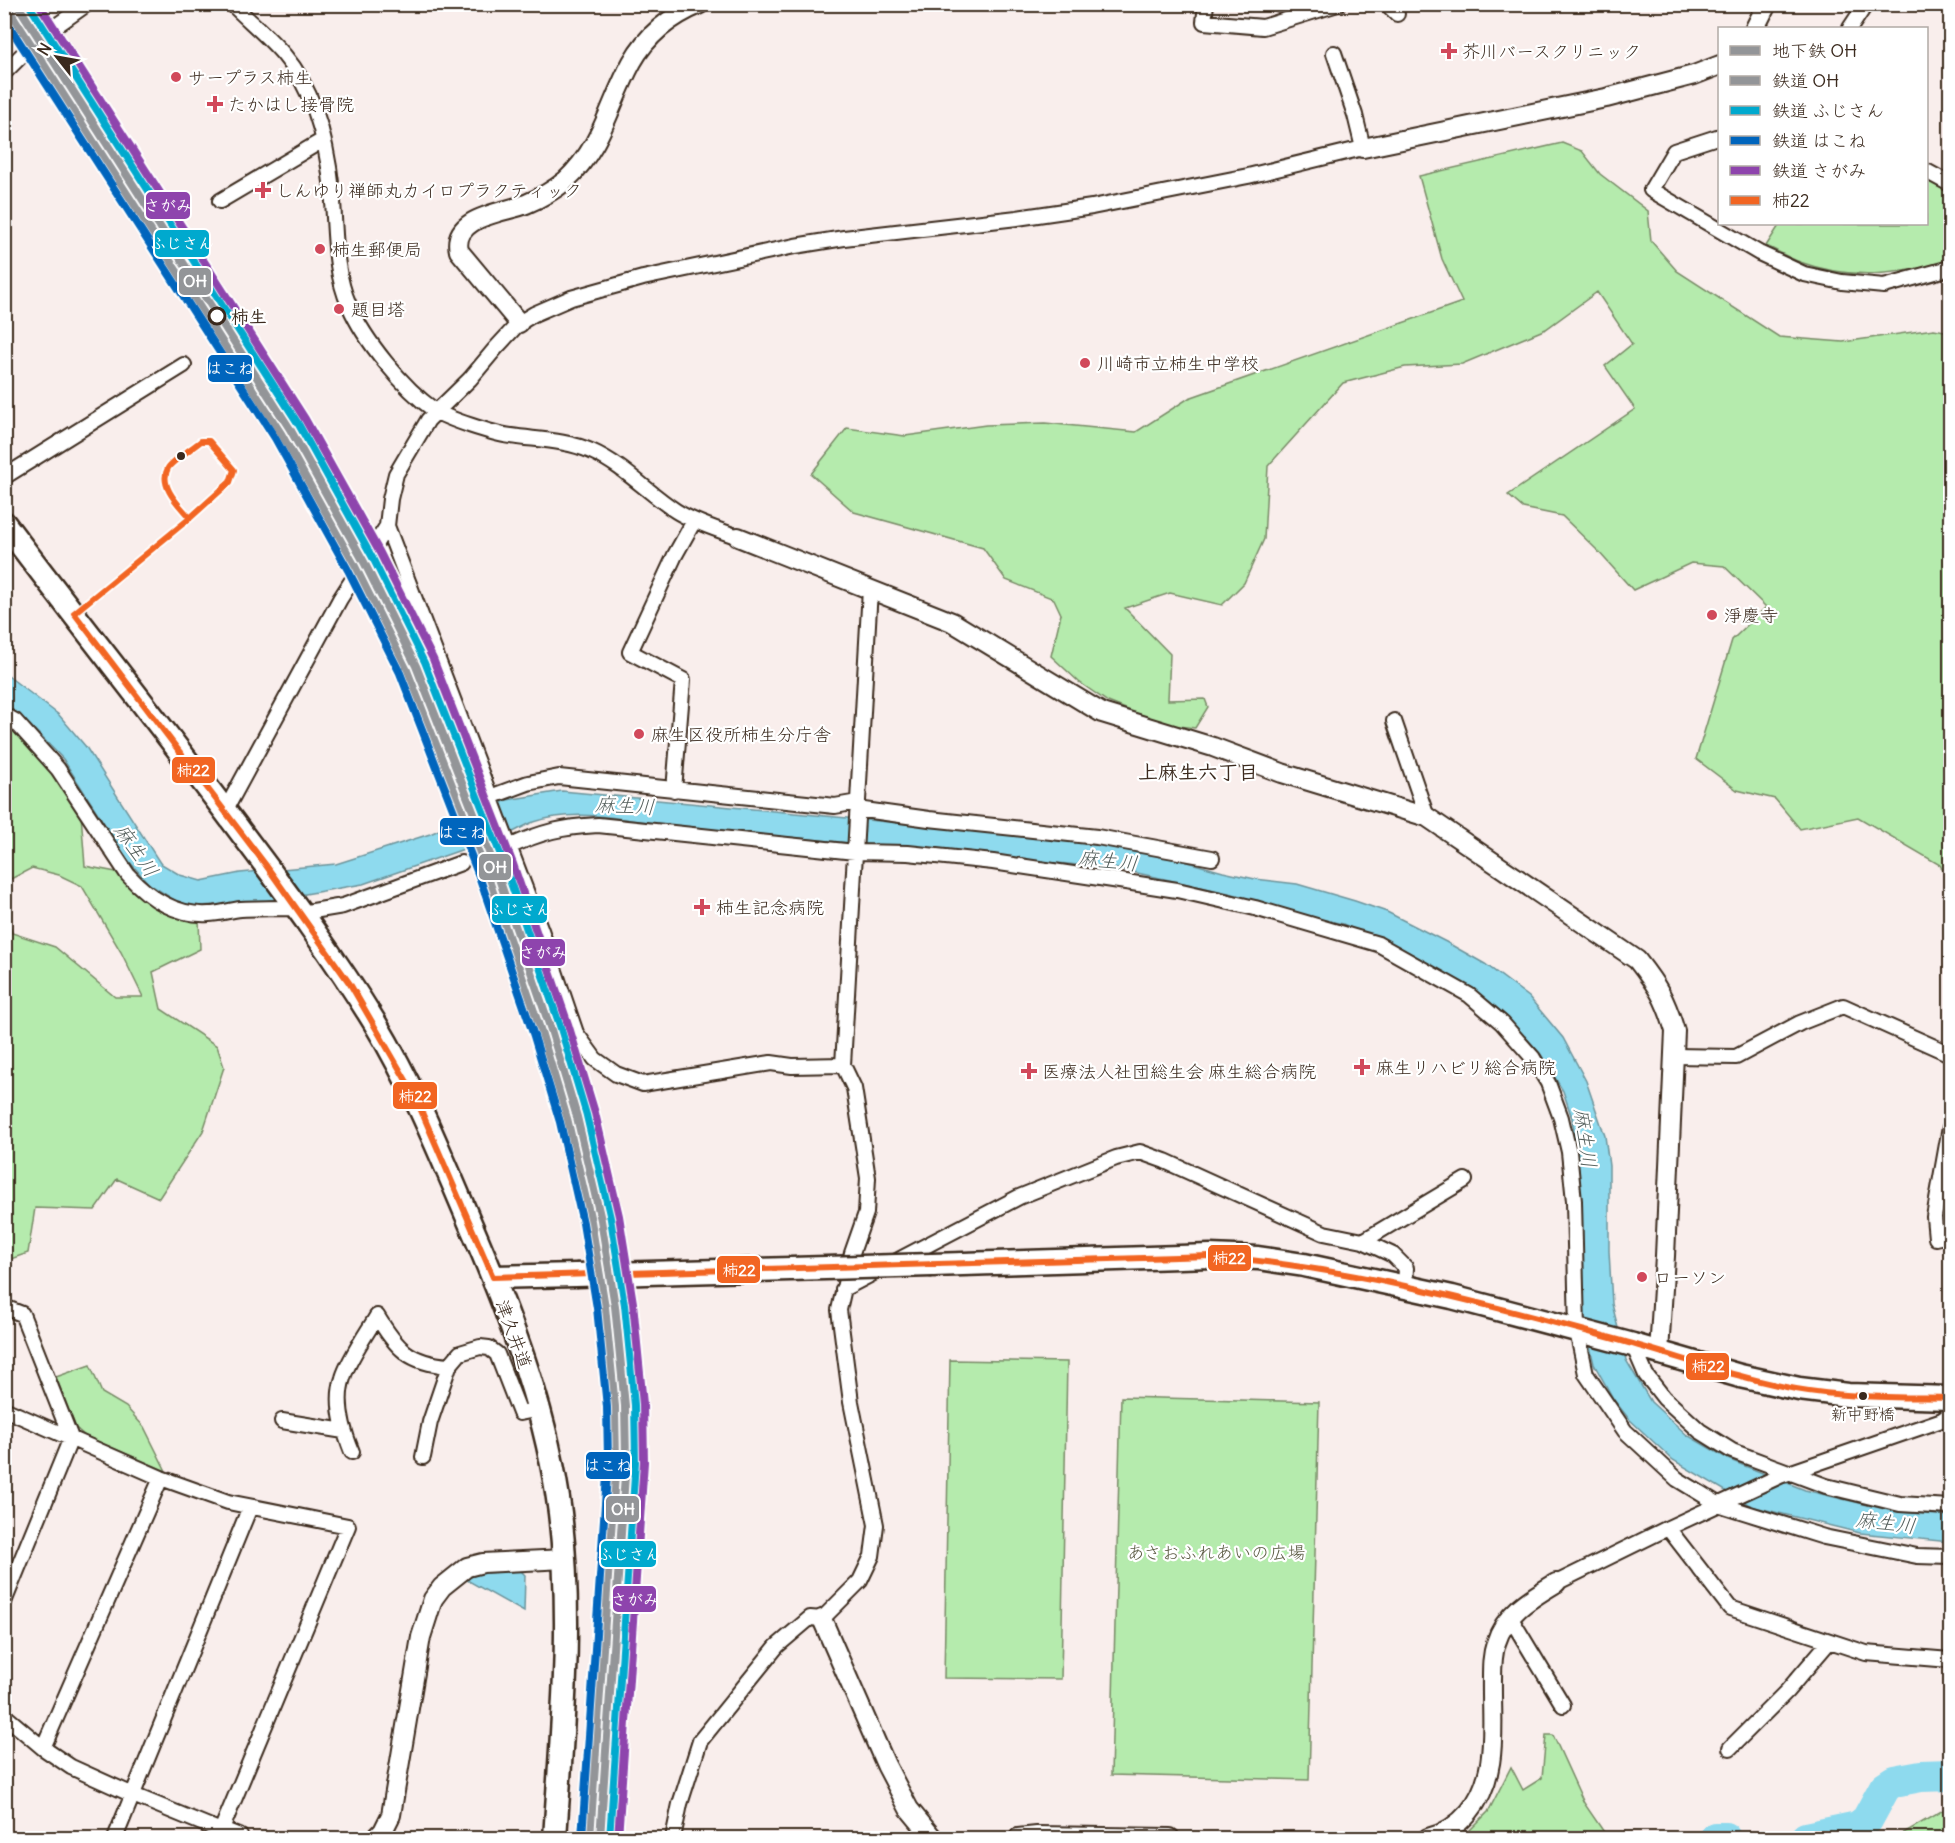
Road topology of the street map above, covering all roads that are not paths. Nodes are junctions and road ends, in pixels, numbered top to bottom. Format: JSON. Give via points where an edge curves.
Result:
{"nodes":[{"id":1,"x":87,"y":4,"type":"edge"},
{"id":2,"x":232,"y":4,"type":"edge"},
{"id":3,"x":700,"y":4,"type":"edge"},
{"id":4,"x":1206,"y":4,"type":"edge"},
{"id":5,"x":1338,"y":4,"type":"edge"},
{"id":6,"x":1767,"y":4,"type":"edge"},
{"id":7,"x":1866,"y":4,"type":"edge"},
{"id":8,"x":679,"y":8,"type":"edge"},
{"id":9,"x":1756,"y":27,"type":"edge"},
{"id":10,"x":1851,"y":27,"type":"edge"},
{"id":11,"x":1334,"y":53,"type":"dead end"},
{"id":12,"x":1718,"y":65,"type":"edge"},
{"id":13,"x":4,"y":73,"type":"edge"},
{"id":14,"x":1718,"y":136,"type":"edge"},
{"id":15,"x":323,"y":140,"type":"junction"},
{"id":16,"x":1363,"y":148,"type":"junction"},
{"id":17,"x":1928,"y":172,"type":"edge"},
{"id":18,"x":1950,"y":184,"type":"edge"},
{"id":19,"x":220,"y":201,"type":"dead end"},
{"id":20,"x":1950,"y":268,"type":"edge"},
{"id":21,"x":519,"y":323,"type":"junction"},
{"id":22,"x":184,"y":365,"type":"dead end"},
{"id":23,"x":436,"y":411,"type":"junction"},
{"id":24,"x":4,"y":477,"type":"edge"},
{"id":25,"x":694,"y":521,"type":"junction"},
{"id":26,"x":387,"y":526,"type":"junction"},
{"id":27,"x":8,"y":527,"type":"edge"},
{"id":28,"x":738,"y":537,"type":"joint"},
{"id":29,"x":870,"y":589,"type":"junction"},
{"id":30,"x":4,"y":715,"type":"edge"},
{"id":31,"x":1394,"y":721,"type":"dead end"},
{"id":32,"x":674,"y":790,"type":"junction"},
{"id":33,"x":491,"y":801,"type":"junction"},
{"id":34,"x":857,"y":809,"type":"junction"},
{"id":35,"x":225,"y":811,"type":"junction"},
{"id":36,"x":1427,"y":817,"type":"junction"},
{"id":37,"x":508,"y":845,"type":"junction"},
{"id":38,"x":855,"y":847,"type":"junction"},
{"id":39,"x":1212,"y":858,"type":"dead end"},
{"id":40,"x":461,"y":863,"type":"dead end"},
{"id":41,"x":297,"y":907,"type":"junction"},
{"id":42,"x":1950,"y":1054,"type":"edge"},
{"id":43,"x":1674,"y":1056,"type":"junction"},
{"id":44,"x":843,"y":1065,"type":"junction"},
{"id":45,"x":1950,"y":1127,"type":"edge"},
{"id":46,"x":1465,"y":1180,"type":"dead end"},
{"id":47,"x":1950,"y":1234,"type":"edge"},
{"id":48,"x":1363,"y":1241,"type":"junction"},
{"id":49,"x":493,"y":1277,"type":"junction"},
{"id":50,"x":1405,"y":1287,"type":"junction"},
{"id":51,"x":843,"y":1288,"type":"junction"},
{"id":52,"x":4,"y":1306,"type":"edge"},
{"id":53,"x":1577,"y":1331,"type":"junction"},
{"id":54,"x":1633,"y":1345,"type":"junction"},
{"id":55,"x":1659,"y":1353,"type":"junction"},
{"id":56,"x":449,"y":1366,"type":"junction"},
{"id":57,"x":1950,"y":1398,"type":"edge"},
{"id":58,"x":4,"y":1409,"type":"edge"},
{"id":59,"x":540,"y":1409,"type":"junction"},
{"id":60,"x":1950,"y":1414,"type":"edge"},
{"id":61,"x":282,"y":1421,"type":"dead end"},
{"id":62,"x":344,"y":1431,"type":"junction"},
{"id":63,"x":71,"y":1438,"type":"junction"},
{"id":64,"x":352,"y":1452,"type":"dead end"},
{"id":65,"x":423,"y":1457,"type":"dead end"},
{"id":66,"x":1784,"y":1474,"type":"junction"},
{"id":67,"x":161,"y":1478,"type":"junction"},
{"id":68,"x":1718,"y":1504,"type":"junction"},
{"id":69,"x":1950,"y":1507,"type":"edge"},
{"id":70,"x":250,"y":1508,"type":"junction"},
{"id":71,"x":1668,"y":1527,"type":"junction"},
{"id":72,"x":1950,"y":1557,"type":"edge"},
{"id":73,"x":565,"y":1559,"type":"junction"},
{"id":74,"x":1556,"y":1583,"type":"joint"},
{"id":75,"x":4,"y":1602,"type":"edge"},
{"id":76,"x":1510,"y":1617,"type":"junction"},
{"id":77,"x":822,"y":1619,"type":"junction"},
{"id":78,"x":1828,"y":1642,"type":"junction"},
{"id":79,"x":1950,"y":1660,"type":"edge"},
{"id":80,"x":1563,"y":1705,"type":"dead end"},
{"id":81,"x":4,"y":1715,"type":"edge"},
{"id":82,"x":43,"y":1748,"type":"junction"},
{"id":83,"x":1730,"y":1748,"type":"dead end"},
{"id":84,"x":133,"y":1795,"type":"junction"},
{"id":85,"x":221,"y":1831,"type":"junction"},
{"id":86,"x":115,"y":1839,"type":"edge"},
{"id":87,"x":239,"y":1839,"type":"edge"},
{"id":88,"x":376,"y":1839,"type":"edge"},
{"id":89,"x":555,"y":1839,"type":"edge"},
{"id":90,"x":673,"y":1839,"type":"edge"},
{"id":91,"x":933,"y":1839,"type":"edge"},
{"id":92,"x":1018,"y":1839,"type":"edge"},
{"id":93,"x":1170,"y":1839,"type":"edge"},
{"id":94,"x":1428,"y":1839,"type":"edge"}],
"edges":[{"from":1,"to":13,"type":"street","via":[[39,38]]},
{"from":2,"to":15,"type":"street","via":[[295,70],[319,121]]},
{"from":3,"to":8,"type":"street"},
{"from":4,"to":5,"type":"street","via":[[1204,22],[1263,27]]},
{"from":6,"to":9,"type":"street"},
{"from":7,"to":10,"type":"street"},
{"from":8,"to":21,"type":"street","via":[[638,52],[603,130],[565,180],[547,194],[476,219],[463,230],[459,251]]},
{"from":11,"to":16,"type":"street"},
{"from":12,"to":16,"type":"street","via":[[1606,98]]},
{"from":14,"to":20,"type":"street","via":[[1674,152],[1651,190],[1759,253],[1804,274],[1884,286]]},
{"from":15,"to":19,"type":"street"},
{"from":15,"to":23,"type":"street","via":[[332,188],[340,279],[348,305],[378,353]]},
{"from":16,"to":21,"type":"street","via":[[1092,207],[795,246],[643,278],[571,298]]},
{"from":17,"to":18,"type":"street"},
{"from":21,"to":23,"type":"street","via":[[452,399]]},
{"from":22,"to":24,"type":"street"},
{"from":23,"to":25,"type":"street","via":[[509,436],[589,450]]},
{"from":23,"to":26,"type":"street","via":[[396,474]]},
{"from":25,"to":28,"type":"street"},
{"from":25,"to":32,"type":"street","via":[[630,652],[683,680]]},
{"from":26,"to":33,"type":"street"},
{"from":26,"to":35,"type":"street","via":[[340,599]]},
{"from":27,"to":35,"type":"main road","name":"津久井道"},
{"from":28,"to":29,"type":"street"},
{"from":29,"to":34,"type":"street"},
{"from":29,"to":36,"type":"street","via":[[952,622],[1102,713]]},
{"from":30,"to":41,"type":"street","via":[[15,721],[58,769],[128,875],[162,903],[191,913],[210,914]]},
{"from":31,"to":36,"type":"street"},
{"from":32,"to":33,"type":"street","via":[[559,777],[528,783]]},
{"from":32,"to":34,"type":"street"},
{"from":33,"to":37,"type":"street"},
{"from":34,"to":38,"type":"street"},
{"from":34,"to":39,"type":"street","via":[[1097,837]]},
{"from":35,"to":41,"type":"main road","name":"津久井道"},
{"from":36,"to":43,"type":"street","via":[[1637,960],[1668,1007],[1675,1031]]},
{"from":37,"to":38,"type":"street","via":[[565,827],[598,825]]},
{"from":37,"to":44,"type":"street","via":[[576,1033],[595,1059],[616,1074],[643,1084],[771,1063]]},
{"from":38,"to":44,"type":"street"},
{"from":38,"to":53,"type":"street","via":[[993,862],[1221,900],[1378,944],[1469,995],[1502,1023],[1533,1058],[1548,1083],[1561,1118],[1574,1201]]},
{"from":40,"to":41,"type":"street","via":[[343,906]]},
{"from":41,"to":49,"type":"main road","name":"津久井道","via":[[376,1026],[414,1094]]},
{"from":42,"to":43,"type":"street","via":[[1843,1006],[1736,1057]]},
{"from":43,"to":55,"type":"street"},
{"from":44,"to":51,"type":"street","via":[[854,1088],[868,1178],[866,1213]]},
{"from":45,"to":47,"type":"street","via":[[1934,1217],[1936,1238]]},
{"from":46,"to":48,"type":"street"},
{"from":48,"to":50,"type":"street","via":[[1393,1255],[1406,1268]]},
{"from":48,"to":51,"type":"street","via":[[1324,1233],[1140,1152],[1019,1197]]},
{"from":49,"to":50,"type":"main road","bridge":true,"via":[[1209,1256],[1304,1265]]},
{"from":49,"to":59,"type":"main road","name":"津久井道"},
{"from":50,"to":53,"type":"main road"},
{"from":51,"to":77,"type":"street","via":[[839,1311],[850,1390],[876,1525],[872,1556],[861,1581]]},
{"from":52,"to":63,"type":"street","via":[[22,1314]]},
{"from":53,"to":54,"type":"main road"},
{"from":53,"to":68,"type":"street","via":[[1586,1374],[1625,1431],[1677,1479]]},
{"from":54,"to":55,"type":"main road"},
{"from":54,"to":66,"type":"street","via":[[1646,1375],[1680,1415],[1718,1443]]},
{"from":55,"to":57,"type":"main road","via":[[1799,1389],[1848,1395]]},
{"from":56,"to":59,"type":"street","via":[[460,1353],[489,1348],[497,1354],[520,1413]]},
{"from":56,"to":62,"type":"street","via":[[410,1357],[399,1349],[377,1316],[343,1378],[340,1394]]},
{"from":56,"to":65,"type":"street"},
{"from":58,"to":63,"type":"street"},
{"from":59,"to":73,"type":"main road","name":"津久井道","via":[[560,1509]]},
{"from":60,"to":66,"type":"street"},
{"from":61,"to":62,"type":"street"},
{"from":62,"to":64,"type":"street"},
{"from":63,"to":67,"type":"street"},
{"from":63,"to":75,"type":"street"},
{"from":66,"to":68,"type":"street"},
{"from":66,"to":69,"type":"street","via":[[1900,1504]]},
{"from":67,"to":70,"type":"street"},
{"from":67,"to":82,"type":"street"},
{"from":68,"to":71,"type":"street"},
{"from":68,"to":72,"type":"street","via":[[1824,1537],[1917,1556]]},
{"from":70,"to":84,"type":"street"},
{"from":70,"to":85,"type":"street","via":[[348,1526]]},
{"from":71,"to":74,"type":"street"},
{"from":71,"to":78,"type":"street","via":[[1730,1608]]},
{"from":73,"to":88,"type":"street","via":[[467,1567],[433,1599],[422,1637],[391,1815]]},
{"from":73,"to":89,"type":"main road","name":"津久井道","via":[[567,1646]]},
{"from":74,"to":76,"type":"street"},
{"from":76,"to":80,"type":"street"},
{"from":76,"to":94,"type":"street","via":[[1496,1643],[1492,1661],[1491,1764],[1485,1785],[1466,1816],[1453,1828]]},
{"from":77,"to":90,"type":"street","via":[[810,1618],[777,1647],[700,1740]]},
{"from":77,"to":91,"type":"street","via":[[886,1765],[909,1809]]},
{"from":78,"to":79,"type":"street","via":[[1866,1653]]},
{"from":78,"to":83,"type":"street","via":[[1787,1691]]},
{"from":81,"to":82,"type":"street"},
{"from":82,"to":84,"type":"street","via":[[71,1767]]},
{"from":84,"to":85,"type":"street"},
{"from":84,"to":86,"type":"street"},
{"from":85,"to":87,"type":"street"},
{"from":92,"to":93,"type":"street"}]}
